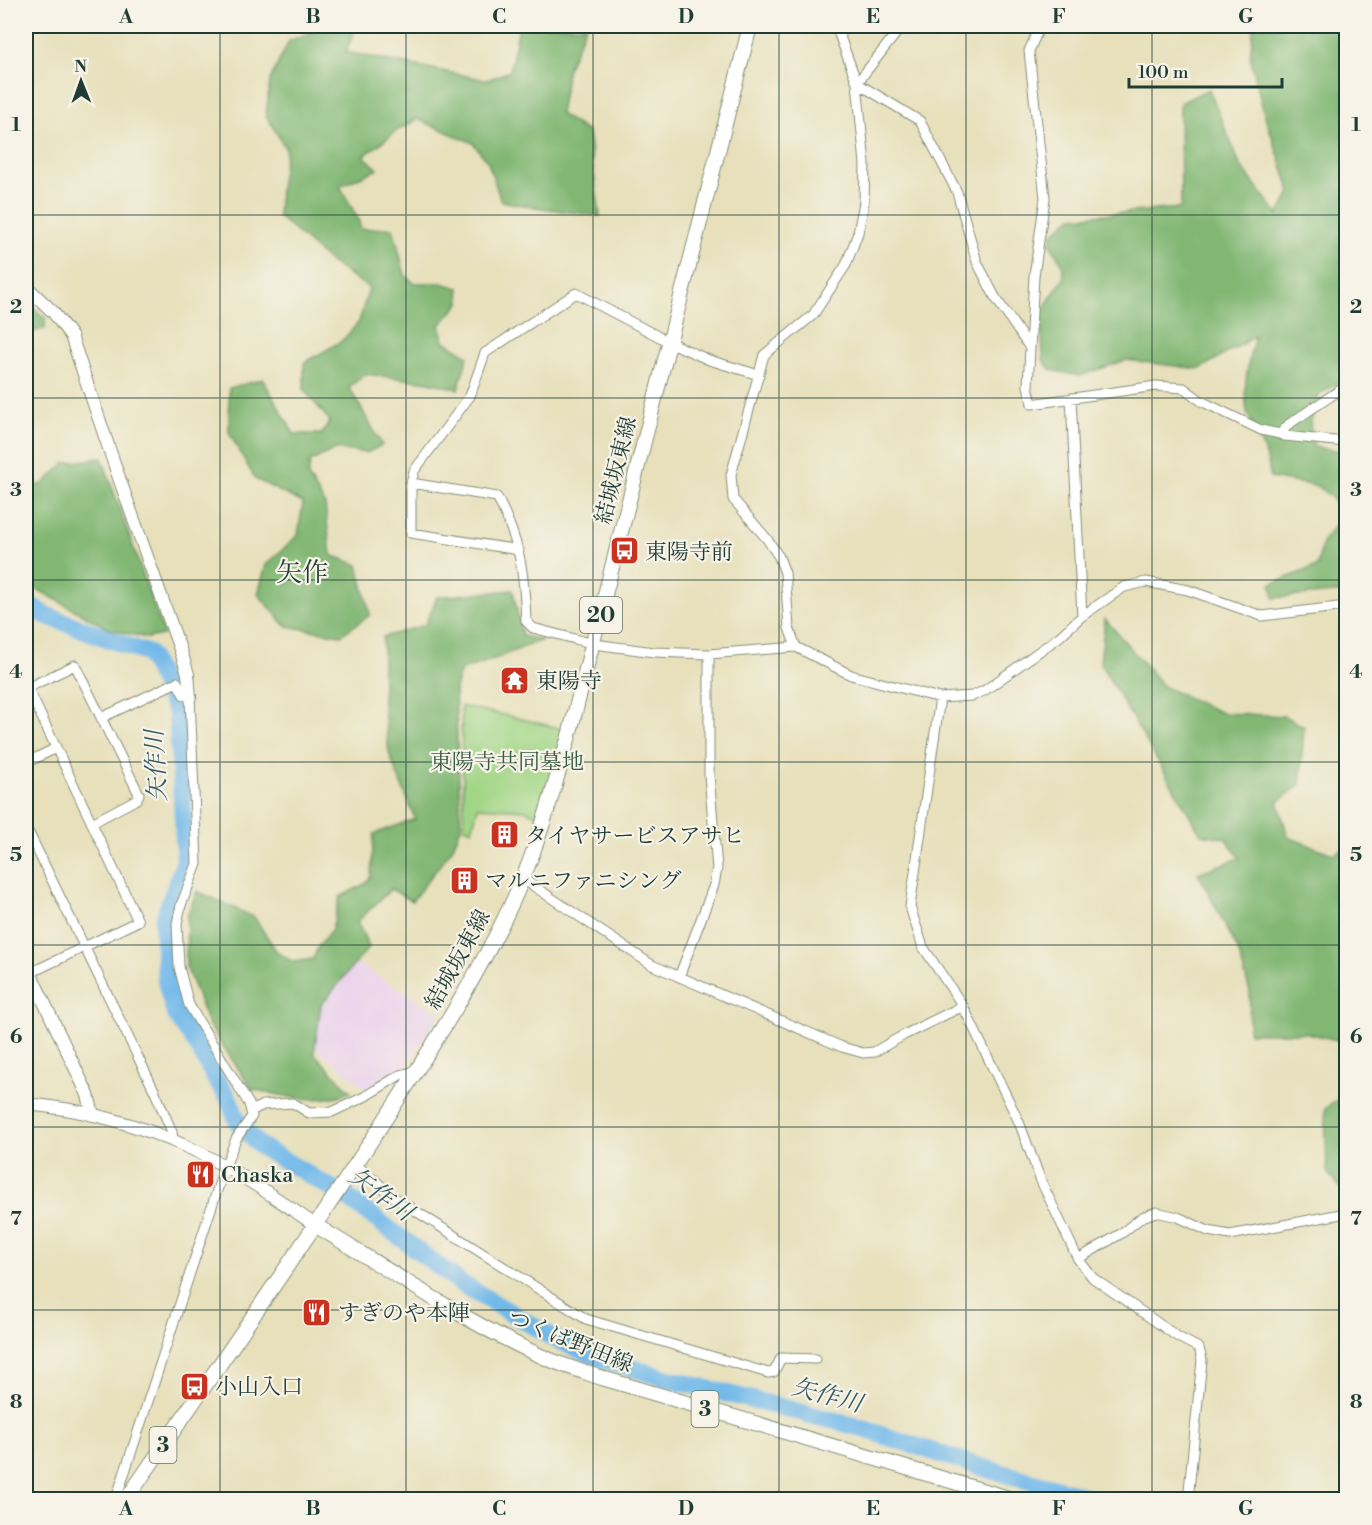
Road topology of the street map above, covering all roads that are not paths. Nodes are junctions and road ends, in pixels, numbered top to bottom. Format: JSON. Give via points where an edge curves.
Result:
{"nodes":[{"id":1,"x":750,"y":26,"type":"edge"},
{"id":2,"x":836,"y":26,"type":"edge"},
{"id":3,"x":902,"y":26,"type":"edge"},
{"id":4,"x":1040,"y":26,"type":"edge"},
{"id":5,"x":857,"y":83,"type":"junction"},
{"id":6,"x":26,"y":286,"type":"edge"},
{"id":7,"x":669,"y":342,"type":"junction"},
{"id":8,"x":1029,"y":348,"type":"junction"},
{"id":9,"x":759,"y":375,"type":"junction"},
{"id":10,"x":1347,"y":386,"type":"edge"},
{"id":11,"x":1071,"y":398,"type":"junction"},
{"id":12,"x":1280,"y":434,"type":"junction"},
{"id":13,"x":1347,"y":442,"type":"edge"},
{"id":14,"x":411,"y":483,"type":"junction"},
{"id":15,"x":519,"y":550,"type":"junction"},
{"id":16,"x":1347,"y":606,"type":"edge"},
{"id":17,"x":1082,"y":616,"type":"junction"},
{"id":18,"x":594,"y":644,"type":"junction"},
{"id":19,"x":796,"y":647,"type":"junction"},
{"id":20,"x":709,"y":654,"type":"junction"},
{"id":21,"x":26,"y":686,"type":"edge"},
{"id":22,"x":189,"y":697,"type":"junction"},
{"id":23,"x":940,"y":698,"type":"junction"},
{"id":24,"x":101,"y":718,"type":"junction"},
{"id":25,"x":56,"y":748,"type":"junction"},
{"id":26,"x":26,"y":762,"type":"edge"},
{"id":27,"x":92,"y":823,"type":"junction"},
{"id":28,"x":26,"y":827,"type":"edge"},
{"id":29,"x":523,"y":879,"type":"junction"},
{"id":30,"x":83,"y":947,"type":"junction"},
{"id":31,"x":27,"y":971,"type":"edge"},
{"id":32,"x":679,"y":977,"type":"junction"},
{"id":33,"x":963,"y":1006,"type":"junction"},
{"id":34,"x":416,"y":1071,"type":"junction"},
{"id":35,"x":26,"y":1104,"type":"edge"},
{"id":36,"x":93,"y":1115,"type":"junction"},
{"id":37,"x":250,"y":1116,"type":"junction"},
{"id":38,"x":172,"y":1140,"type":"junction"},
{"id":39,"x":225,"y":1166,"type":"junction"},
{"id":40,"x":353,"y":1170,"type":"junction"},
{"id":41,"x":1347,"y":1213,"type":"edge"},
{"id":42,"x":315,"y":1225,"type":"junction"},
{"id":43,"x":1078,"y":1259,"type":"junction"},
{"id":44,"x":816,"y":1359,"type":"dead end"},
{"id":45,"x":119,"y":1500,"type":"edge"},
{"id":46,"x":126,"y":1500,"type":"edge"},
{"id":47,"x":1015,"y":1500,"type":"edge"},
{"id":48,"x":1188,"y":1500,"type":"edge"}],
"edges":[{"from":1,"to":7,"type":"main road","name":"結城坂東線","number":"20"},
{"from":2,"to":5,"type":"street"},
{"from":3,"to":5,"type":"street"},
{"from":4,"to":8,"type":"street","via":[[1029,51],[1045,198]]},
{"from":5,"to":8,"type":"street","via":[[920,122],[957,192],[977,262],[994,297]]},
{"from":5,"to":9,"type":"street","via":[[865,164],[858,233],[846,265],[813,315],[764,355]]},
{"from":6,"to":22,"type":"street","via":[[71,336],[182,655]]},
{"from":7,"to":9,"type":"street","via":[[709,360]]},
{"from":7,"to":14,"type":"street","via":[[576,293],[485,353],[470,396],[414,471]]},
{"from":7,"to":18,"type":"main road","name":"結城坂東線","number":"20"},
{"from":8,"to":11,"type":"street","via":[[1028,386],[1032,404]]},
{"from":9,"to":19,"type":"street","via":[[731,475],[733,498],[779,557],[785,573],[789,628]]},
{"from":10,"to":12,"type":"street"},
{"from":11,"to":12,"type":"street","via":[[1156,386],[1184,388],[1201,401],[1261,430]]},
{"from":11,"to":17,"type":"street"},
{"from":12,"to":13,"type":"street"},
{"from":14,"to":15,"type":"street","via":[[496,497]]},
{"from":14,"to":15,"type":"street","via":[[411,533]]},
{"from":15,"to":18,"type":"street","via":[[526,621],[533,628]]},
{"from":16,"to":17,"type":"street","via":[[1262,616],[1188,590],[1146,582],[1124,587]]},
{"from":17,"to":23,"type":"street","via":[[984,691],[972,696]]},
{"from":18,"to":20,"type":"street"},
{"from":18,"to":29,"type":"main road","name":"結城坂東線","number":"20","via":[[551,799]]},
{"from":19,"to":20,"type":"street"},
{"from":19,"to":23,"type":"street","via":[[851,675]]},
{"from":20,"to":32,"type":"street","via":[[709,775],[717,868]]},
{"from":21,"to":24,"type":"street","via":[[75,665]]},
{"from":21,"to":25,"type":"street"},
{"from":22,"to":24,"type":"street","via":[[177,682]]},
{"from":22,"to":37,"type":"street","via":[[197,864],[177,924],[179,967],[189,1005]]},
{"from":23,"to":33,"type":"street","via":[[910,907],[923,947]]},
{"from":24,"to":27,"type":"street","via":[[140,794]]},
{"from":25,"to":26,"type":"street"},
{"from":25,"to":27,"type":"street"},
{"from":27,"to":30,"type":"street","via":[[138,921]]},
{"from":28,"to":30,"type":"street"},
{"from":29,"to":32,"type":"street","via":[[652,965]]},
{"from":29,"to":34,"type":"main road","name":"結城坂東線","number":"20","via":[[475,974]]},
{"from":30,"to":31,"type":"street"},
{"from":30,"to":38,"type":"street","via":[[155,1092]]},
{"from":31,"to":36,"type":"street","via":[[88,1095]]},
{"from":32,"to":33,"type":"street","via":[[863,1053],[874,1052]]},
{"from":33,"to":43,"type":"street"},
{"from":34,"to":37,"type":"street","via":[[400,1075],[332,1112],[309,1113],[293,1104],[262,1105]]},
{"from":34,"to":40,"type":"main road","name":"結城坂東線","number":"20"},
{"from":35,"to":36,"type":"street"},
{"from":36,"to":38,"type":"street"},
{"from":37,"to":39,"type":"street"},
{"from":38,"to":39,"type":"street"},
{"from":39,"to":42,"type":"street"},
{"from":39,"to":45,"type":"street","via":[[117,1496]]},
{"from":40,"to":42,"type":"main road","name":"結城坂東線","number":"20"},
{"from":40,"to":44,"type":"street","via":[[366,1172],[392,1196],[586,1319],[772,1374],[781,1358]]},
{"from":41,"to":43,"type":"street","via":[[1230,1235],[1156,1212]]},
{"from":42,"to":46,"type":"main road","number":"3"},
{"from":42,"to":47,"type":"main road","name":"つくば野田線","number":"3","via":[[487,1328],[570,1367]]},
{"from":43,"to":48,"type":"street","via":[[1093,1278],[1199,1348],[1202,1360]]}]}
